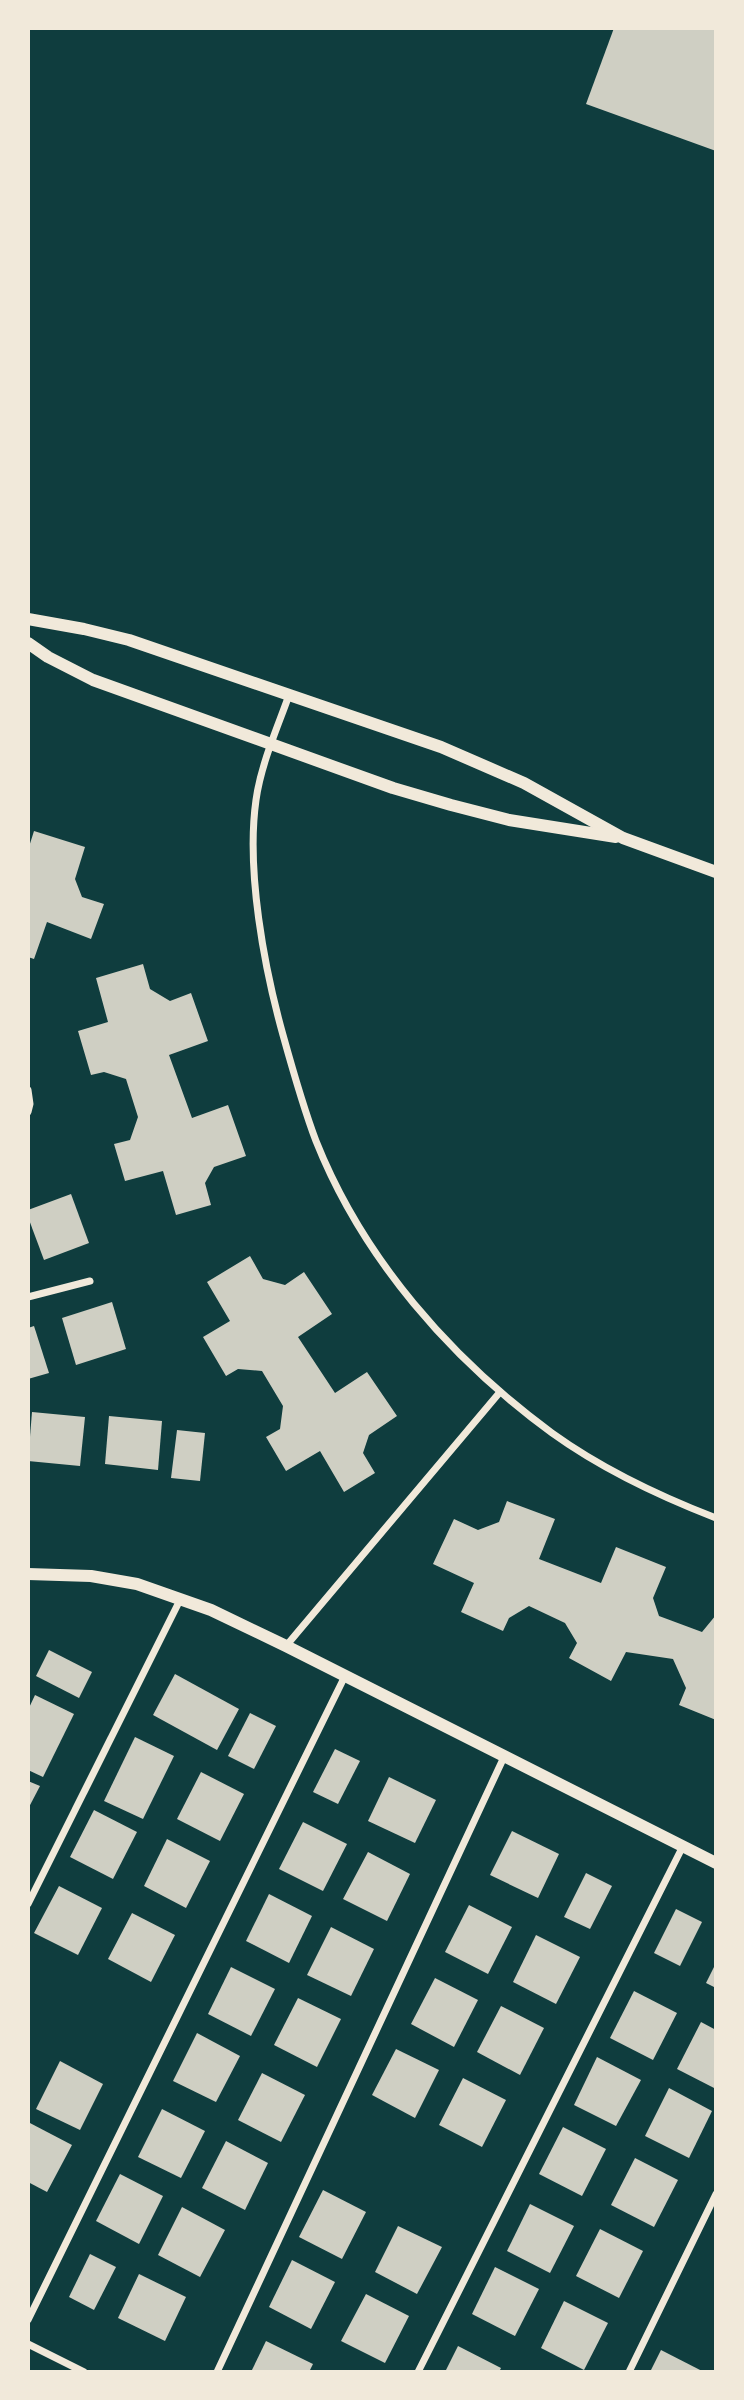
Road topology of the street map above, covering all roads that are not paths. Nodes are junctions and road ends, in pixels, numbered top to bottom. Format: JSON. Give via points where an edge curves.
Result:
{"nodes":[{"id":1,"x":28,"y":619,"type":"edge"},
{"id":2,"x":28,"y":643,"type":"edge"},
{"id":3,"x":289,"y":694,"type":"junction"},
{"id":4,"x":271,"y":745,"type":"junction"},
{"id":5,"x":623,"y":838,"type":"junction"},
{"id":6,"x":716,"y":872,"type":"edge"},
{"id":7,"x":28,"y":1090,"type":"edge"},
{"id":8,"x":28,"y":1112,"type":"edge"},
{"id":9,"x":90,"y":1281,"type":"dead end"},
{"id":10,"x":28,"y":1297,"type":"edge"},
{"id":11,"x":500,"y":1392,"type":"junction"},
{"id":12,"x":716,"y":1518,"type":"edge"},
{"id":13,"x":28,"y":1574,"type":"edge"},
{"id":14,"x":181,"y":1598,"type":"junction"},
{"id":15,"x":286,"y":1646,"type":"junction"},
{"id":16,"x":345,"y":1676,"type":"junction"},
{"id":17,"x":504,"y":1756,"type":"junction"},
{"id":18,"x":683,"y":1846,"type":"junction"},
{"id":19,"x":716,"y":1863,"type":"edge"},
{"id":20,"x":28,"y":1904,"type":"edge"},
{"id":21,"x":716,"y":2194,"type":"edge"},
{"id":22,"x":28,"y":2320,"type":"edge"},
{"id":23,"x":28,"y":2344,"type":"edge"},
{"id":24,"x":84,"y":2372,"type":"edge"},
{"id":25,"x":217,"y":2372,"type":"edge"},
{"id":26,"x":418,"y":2372,"type":"edge"},
{"id":27,"x":629,"y":2372,"type":"edge"}],
"edges":[{"from":1,"to":3,"type":"street","via":[[129,640]]},
{"from":2,"to":4,"type":"street","via":[[93,680]]},
{"from":3,"to":4,"type":"street"},
{"from":3,"to":5,"type":"street","via":[[483,765]]},
{"from":4,"to":5,"type":"street","via":[[451,805],[509,820]]},
{"from":4,"to":11,"type":"street","via":[[256,800],[258,898],[277,1014],[317,1142],[342,1196],[408,1297]]},
{"from":5,"to":6,"type":"street"},
{"from":7,"to":8,"type":"street"},
{"from":9,"to":10,"type":"street"},
{"from":11,"to":12,"type":"street","via":[[613,1471]]},
{"from":11,"to":15,"type":"street"},
{"from":13,"to":14,"type":"street","via":[[91,1576]]},
{"from":14,"to":15,"type":"street"},
{"from":14,"to":20,"type":"street"},
{"from":15,"to":16,"type":"street"},
{"from":16,"to":17,"type":"street"},
{"from":16,"to":22,"type":"street"},
{"from":17,"to":18,"type":"street"},
{"from":17,"to":25,"type":"street"},
{"from":18,"to":19,"type":"street"},
{"from":18,"to":26,"type":"street"},
{"from":21,"to":27,"type":"street"},
{"from":23,"to":24,"type":"street"}]}
